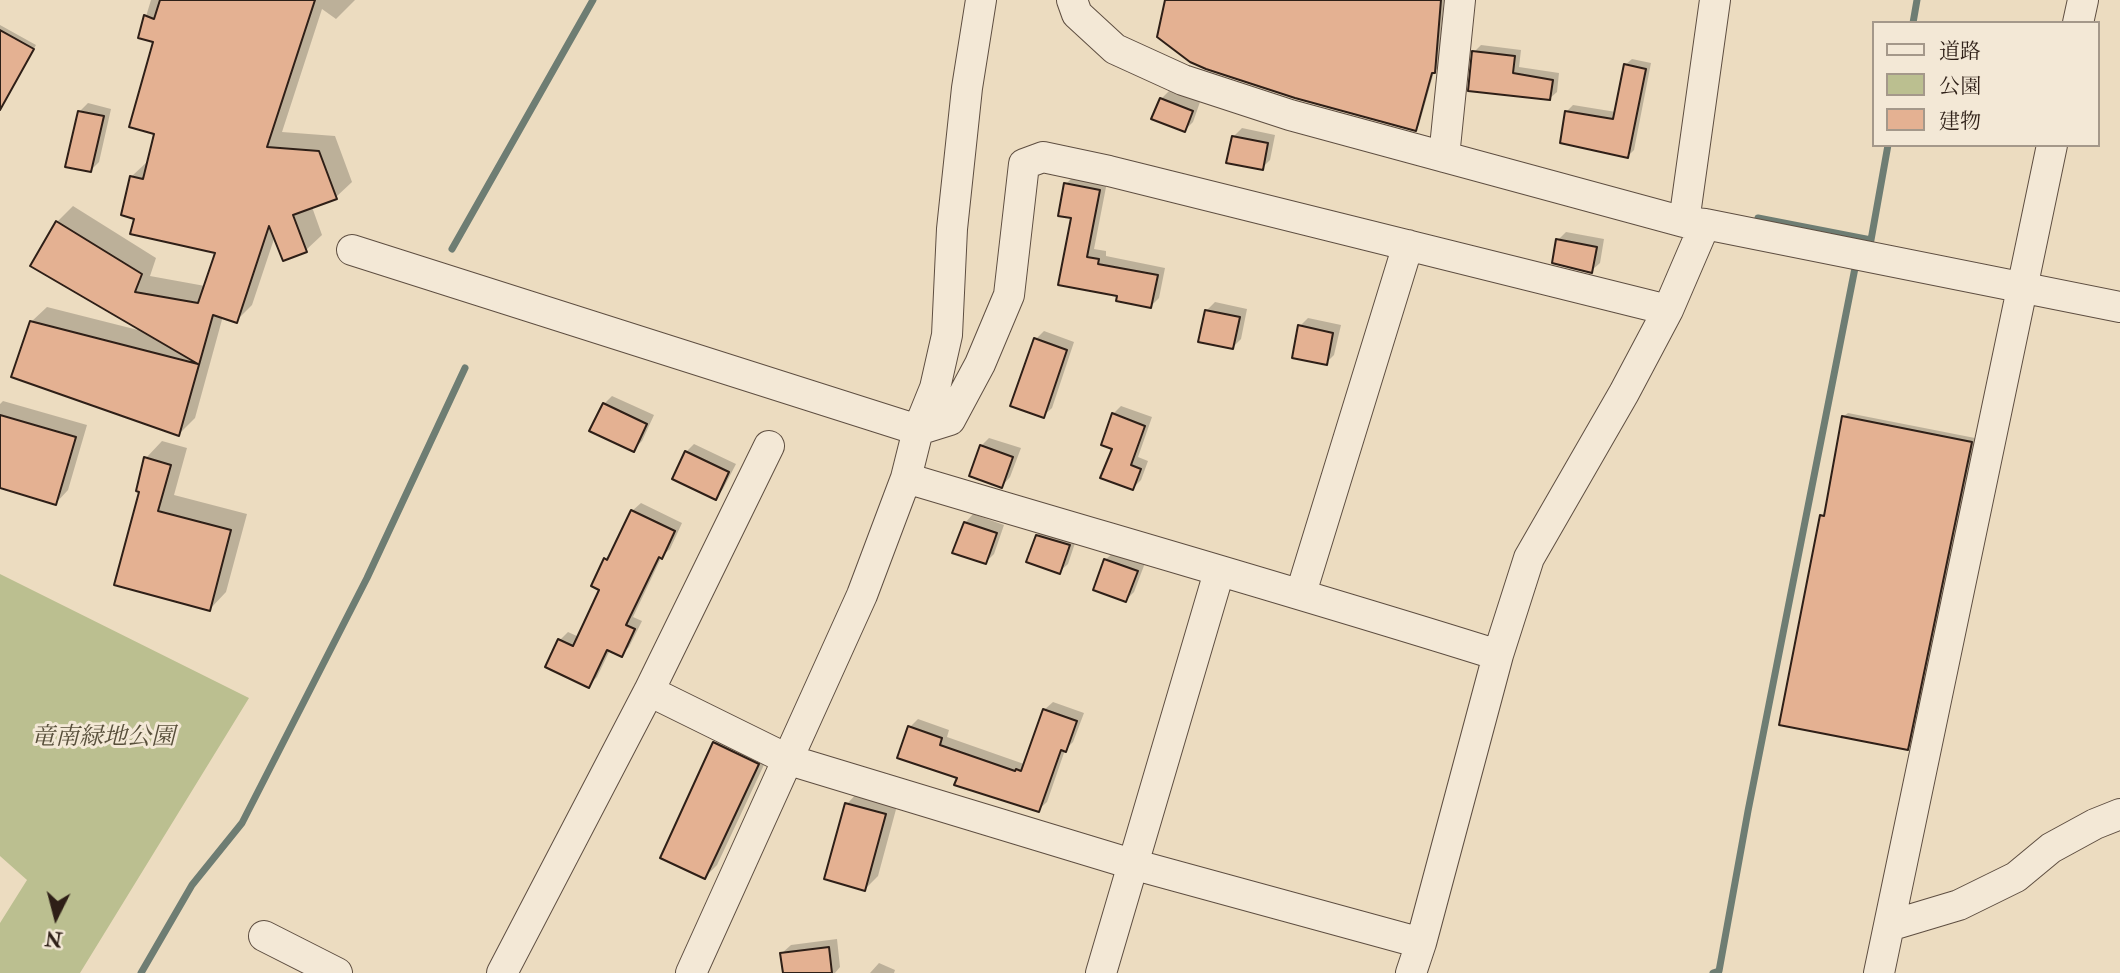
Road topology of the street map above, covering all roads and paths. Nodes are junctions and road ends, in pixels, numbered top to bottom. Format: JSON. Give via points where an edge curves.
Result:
{"nodes":[{"id":1,"x":981,"y":0,"type":"edge"},
{"id":2,"x":1072,"y":0,"type":"edge"},
{"id":3,"x":1460,"y":0,"type":"edge"},
{"id":4,"x":1715,"y":0,"type":"edge"},
{"id":5,"x":2083,"y":0,"type":"edge"},
{"id":6,"x":2078,"y":21,"type":"edge"},
{"id":7,"x":2052,"y":147,"type":"edge"},
{"id":8,"x":1445,"y":148,"type":"junction"},
{"id":9,"x":1694,"y":223,"type":"junction"},
{"id":10,"x":1408,"y":245,"type":"junction"},
{"id":11,"x":352,"y":250,"type":"dead end"},
{"id":12,"x":2022,"y":288,"type":"junction"},
{"id":13,"x":2120,"y":307,"type":"edge"},
{"id":14,"x":1668,"y":310,"type":"junction"},
{"id":15,"x":918,"y":430,"type":"junction"},
{"id":16,"x":769,"y":446,"type":"dead end"},
{"id":17,"x":906,"y":478,"type":"junction"},
{"id":18,"x":1219,"y":572,"type":"junction"},
{"id":19,"x":1301,"y":593,"type":"junction"},
{"id":20,"x":1498,"y":655,"type":"junction"},
{"id":21,"x":649,"y":691,"type":"junction"},
{"id":22,"x":789,"y":760,"type":"junction"},
{"id":23,"x":2120,"y":814,"type":"edge"},
{"id":24,"x":1132,"y":864,"type":"junction"},
{"id":25,"x":1889,"y":926,"type":"junction"},
{"id":26,"x":264,"y":936,"type":"dead end"},
{"id":27,"x":1421,"y":943,"type":"junction"},
{"id":28,"x":337,"y":973,"type":"edge"},
{"id":29,"x":502,"y":973,"type":"edge"},
{"id":30,"x":691,"y":973,"type":"edge"},
{"id":31,"x":1101,"y":973,"type":"edge"},
{"id":32,"x":1411,"y":973,"type":"edge"},
{"id":33,"x":1879,"y":973,"type":"edge"}],
"edges":[{"from":1,"to":15,"type":"street","via":[[954,204],[947,335],[935,388]]},
{"from":2,"to":8,"type":"street","via":[[1077,14],[1115,49],[1184,80],[1290,115]]},
{"from":3,"to":8,"type":"street"},
{"from":4,"to":9,"type":"street"},
{"from":5,"to":6,"type":"street"},
{"from":7,"to":12,"type":"street"},
{"from":8,"to":9,"type":"street"},
{"from":9,"to":12,"type":"street"},
{"from":9,"to":14,"type":"street"},
{"from":10,"to":14,"type":"street"},
{"from":10,"to":15,"type":"street","via":[[1082,165],[1043,157],[1024,164],[1009,295],[950,420]]},
{"from":10,"to":19,"type":"street"},
{"from":11,"to":15,"type":"street"},
{"from":12,"to":13,"type":"street"},
{"from":12,"to":25,"type":"street"},
{"from":14,"to":20,"type":"street","via":[[1529,558]]},
{"from":15,"to":17,"type":"street"},
{"from":16,"to":21,"type":"street"},
{"from":17,"to":18,"type":"street"},
{"from":17,"to":22,"type":"street","via":[[863,595]]},
{"from":18,"to":19,"type":"street"},
{"from":18,"to":24,"type":"street"},
{"from":19,"to":20,"type":"street"},
{"from":20,"to":27,"type":"street"},
{"from":21,"to":22,"type":"street"},
{"from":21,"to":29,"type":"street"},
{"from":22,"to":24,"type":"street"},
{"from":22,"to":30,"type":"street"},
{"from":23,"to":25,"type":"street","via":[[2051,848],[2016,877],[1959,905]]},
{"from":24,"to":27,"type":"street"},
{"from":24,"to":31,"type":"street"},
{"from":25,"to":33,"type":"street"},
{"from":26,"to":28,"type":"street"},
{"from":27,"to":32,"type":"street"}]}
